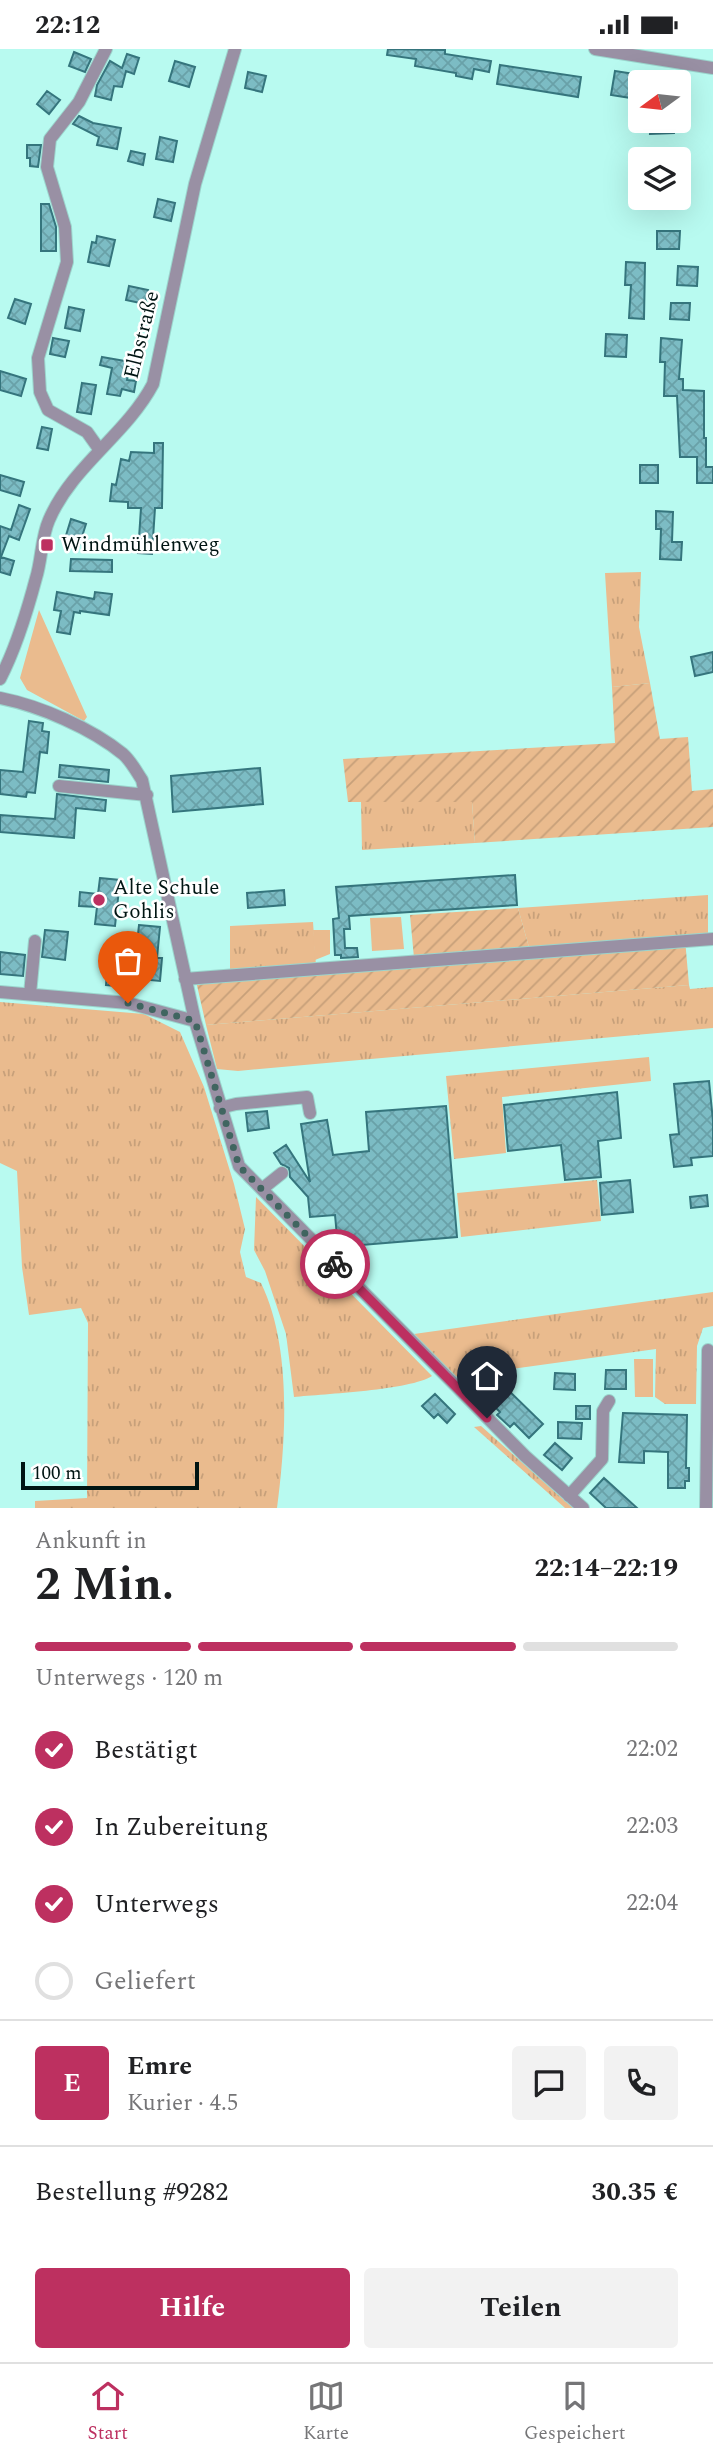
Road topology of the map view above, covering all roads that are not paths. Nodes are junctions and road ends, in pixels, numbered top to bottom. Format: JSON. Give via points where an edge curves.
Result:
{"nodes":[{"id":1,"x":106,"y":49,"type":"edge"},
{"id":2,"x":234,"y":49,"type":"edge"},
{"id":3,"x":595,"y":49,"type":"edge"},
{"id":4,"x":713,"y":68,"type":"edge"},
{"id":5,"x":99,"y":449,"type":"junction"},
{"id":6,"x":0,"y":679,"type":"edge"},
{"id":7,"x":0,"y":698,"type":"edge"},
{"id":8,"x":59,"y":786,"type":"dead end"},
{"id":9,"x":147,"y":795,"type":"junction"},
{"id":10,"x":713,"y":939,"type":"edge"},
{"id":11,"x":35,"y":941,"type":"dead end"},
{"id":12,"x":185,"y":979,"type":"junction"},
{"id":13,"x":0,"y":992,"type":"edge"},
{"id":14,"x":30,"y":994,"type":"junction"},
{"id":15,"x":195,"y":1021,"type":"junction"},
{"id":16,"x":220,"y":1108,"type":"junction"},
{"id":17,"x":310,"y":1113,"type":"dead end"},
{"id":18,"x":282,"y":1173,"type":"dead end"},
{"id":19,"x":262,"y":1189,"type":"junction"},
{"id":20,"x":708,"y":1350,"type":"dead end"},
{"id":21,"x":609,"y":1401,"type":"dead end"},
{"id":22,"x":710,"y":1412,"type":"edge"},
{"id":23,"x":569,"y":1496,"type":"junction"},
{"id":24,"x":583,"y":1508,"type":"edge"},
{"id":25,"x":706,"y":1508,"type":"edge"}],
"edges":[{"from":1,"to":5,"type":"street","via":[[79,101],[50,139],[47,167],[65,227],[67,262],[37,358],[40,392],[48,410],[87,432]]},
{"from":2,"to":5,"type":"street","name":"Elbstraße","via":[[195,184],[153,384],[141,406]]},
{"from":3,"to":4,"type":"street"},
{"from":5,"to":6,"type":"street","name":"Elbstraße","via":[[65,488],[48,522],[37,576]]},
{"from":7,"to":9,"type":"street","via":[[79,726],[123,754]]},
{"from":8,"to":9,"type":"street"},
{"from":9,"to":12,"type":"street"},
{"from":10,"to":12,"type":"street"},
{"from":11,"to":14,"type":"street"},
{"from":12,"to":15,"type":"street"},
{"from":13,"to":14,"type":"street"},
{"from":14,"to":15,"type":"street","via":[[128,1003]]},
{"from":15,"to":16,"type":"street"},
{"from":16,"to":17,"type":"street","via":[[307,1097]]},
{"from":16,"to":19,"type":"street","via":[[239,1166]]},
{"from":18,"to":19,"type":"street"},
{"from":19,"to":23,"type":"street","via":[[524,1456]]},
{"from":20,"to":22,"type":"street"},
{"from":21,"to":23,"type":"street","via":[[603,1411],[602,1459]]},
{"from":22,"to":25,"type":"street"},
{"from":23,"to":24,"type":"street"}]}
